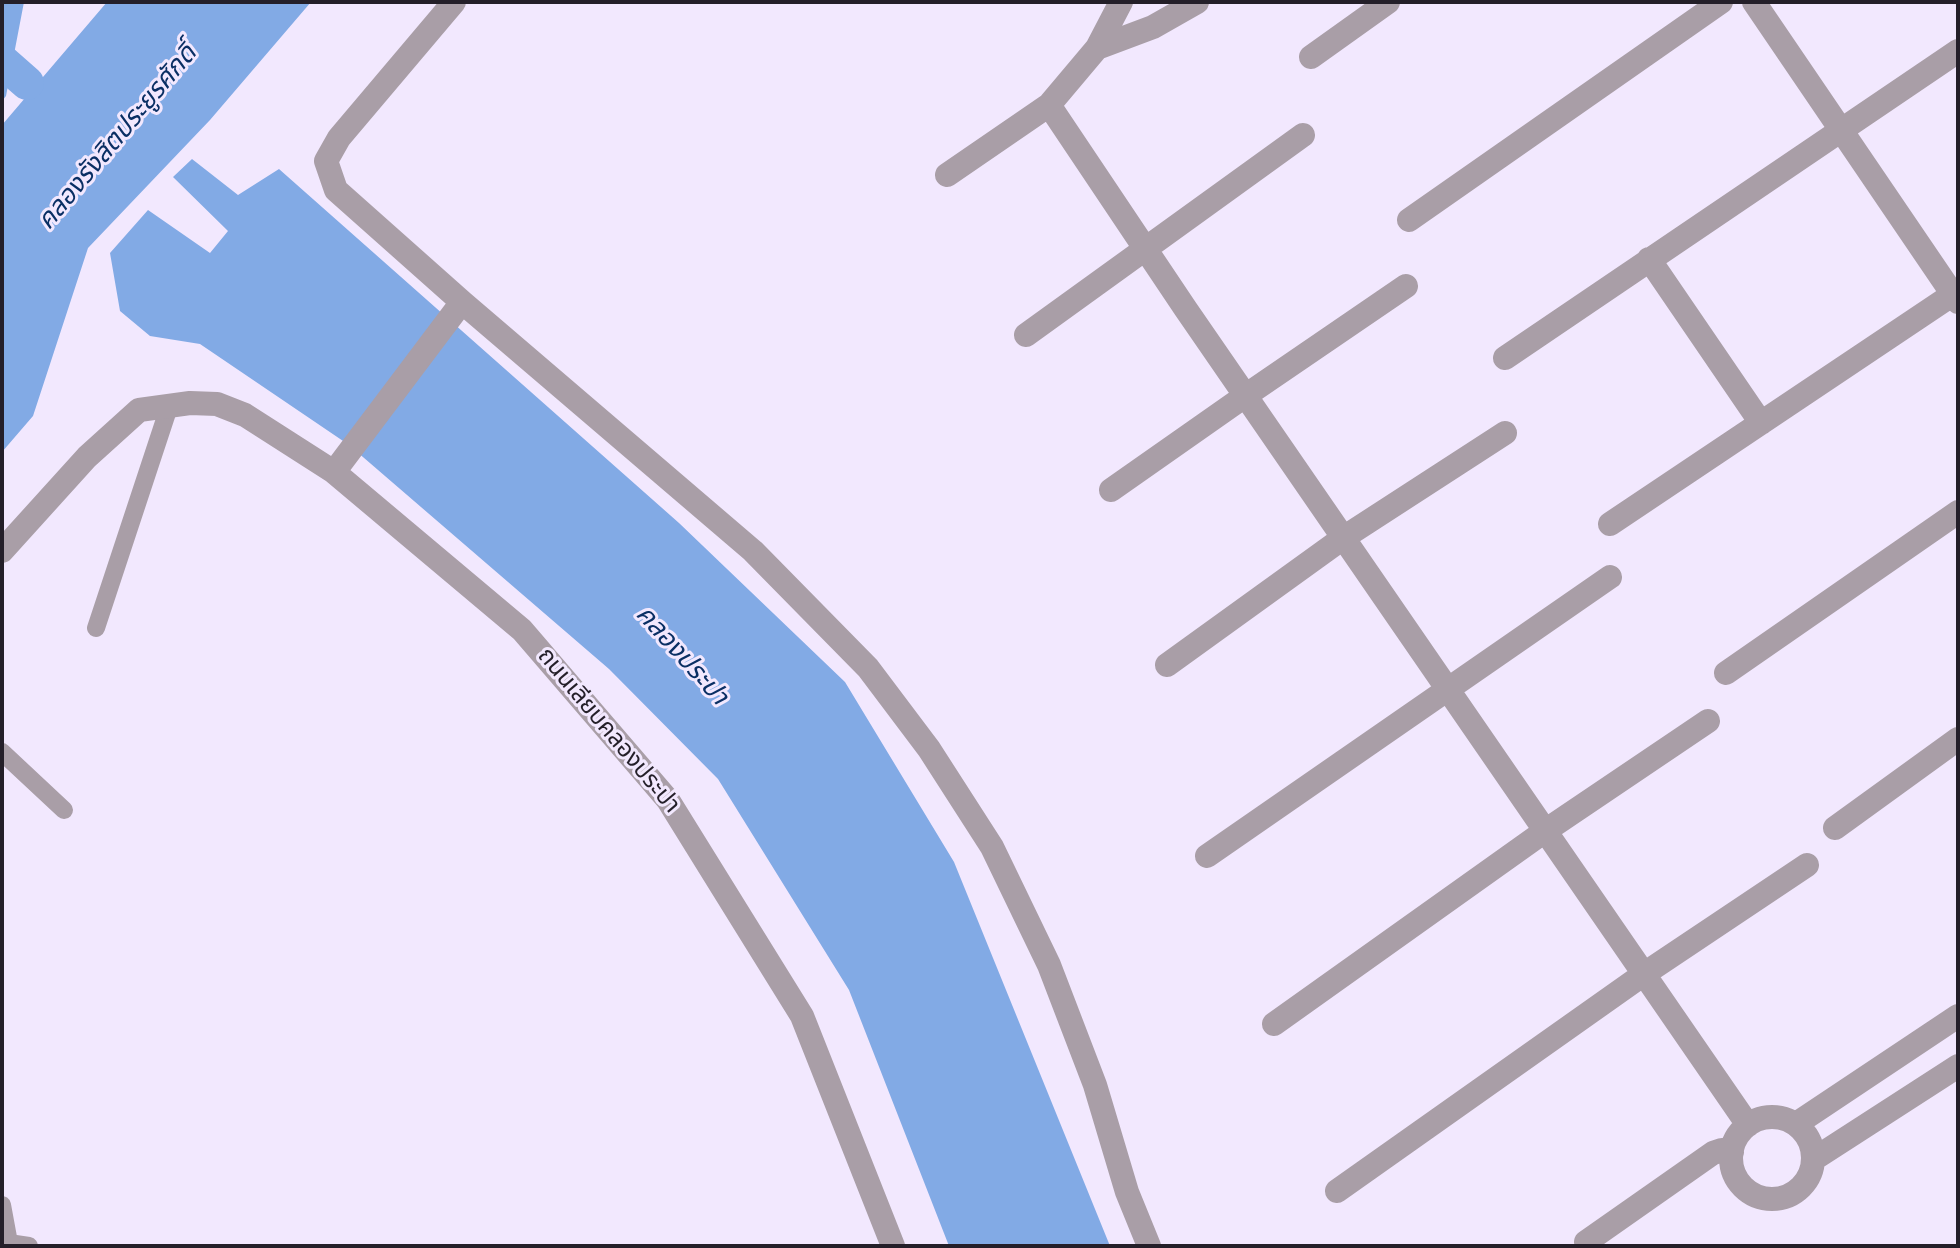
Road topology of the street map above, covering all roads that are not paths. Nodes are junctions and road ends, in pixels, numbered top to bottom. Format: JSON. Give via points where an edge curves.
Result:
{"nodes":[{"id":1,"x":454,"y":2,"type":"edge"},
{"id":2,"x":1121,"y":2,"type":"edge"},
{"id":3,"x":1197,"y":2,"type":"edge"},
{"id":4,"x":1388,"y":2,"type":"edge"},
{"id":5,"x":1721,"y":2,"type":"edge"},
{"id":6,"x":1754,"y":2,"type":"edge"},
{"id":7,"x":1097,"y":48,"type":"junction"},
{"id":8,"x":1958,"y":51,"type":"edge"},
{"id":9,"x":1311,"y":57,"type":"dead end"},
{"id":10,"x":1049,"y":105,"type":"junction"},
{"id":11,"x":1840,"y":130,"type":"junction"},
{"id":12,"x":1303,"y":135,"type":"dead end"},
{"id":13,"x":947,"y":175,"type":"dead end"},
{"id":14,"x":1409,"y":220,"type":"dead end"},
{"id":15,"x":1146,"y":249,"type":"junction"},
{"id":16,"x":1649,"y":259,"type":"junction"},
{"id":17,"x":1406,"y":286,"type":"dead end"},
{"id":18,"x":1956,"y":296,"type":"edge"},
{"id":19,"x":457,"y":309,"type":"junction"},
{"id":20,"x":1026,"y":335,"type":"dead end"},
{"id":21,"x":1505,"y":358,"type":"dead end"},
{"id":22,"x":1245,"y":396,"type":"junction"},
{"id":23,"x":170,"y":404,"type":"junction"},
{"id":24,"x":1761,"y":423,"type":"junction"},
{"id":25,"x":1505,"y":433,"type":"dead end"},
{"id":26,"x":341,"y":463,"type":"junction"},
{"id":27,"x":1111,"y":490,"type":"dead end"},
{"id":28,"x":1958,"y":512,"type":"edge"},
{"id":29,"x":1610,"y":524,"type":"dead end"},
{"id":30,"x":1343,"y":538,"type":"junction"},
{"id":31,"x":2,"y":551,"type":"edge"},
{"id":32,"x":1610,"y":577,"type":"dead end"},
{"id":33,"x":96,"y":628,"type":"dead end"},
{"id":34,"x":1167,"y":665,"type":"dead end"},
{"id":35,"x":1726,"y":673,"type":"dead end"},
{"id":36,"x":1447,"y":688,"type":"junction"},
{"id":37,"x":1708,"y":721,"type":"dead end"},
{"id":38,"x":1958,"y":739,"type":"edge"},
{"id":39,"x":2,"y":752,"type":"edge"},
{"id":40,"x":64,"y":810,"type":"dead end"},
{"id":41,"x":1835,"y":828,"type":"dead end"},
{"id":42,"x":1545,"y":831,"type":"junction"},
{"id":43,"x":1207,"y":856,"type":"dead end"},
{"id":44,"x":1807,"y":865,"type":"dead end"},
{"id":45,"x":1644,"y":974,"type":"junction"},
{"id":46,"x":1958,"y":1016,"type":"edge"},
{"id":47,"x":1274,"y":1024,"type":"dead end"},
{"id":48,"x":1958,"y":1066,"type":"edge"},
{"id":49,"x":1796,"y":1124,"type":"junction"},
{"id":50,"x":1748,"y":1125,"type":"junction"},
{"id":51,"x":1732,"y":1152,"type":"junction"},
{"id":52,"x":1814,"y":1159,"type":"junction"},
{"id":53,"x":1337,"y":1191,"type":"dead end"},
{"id":54,"x":2,"y":1205,"type":"edge"},
{"id":55,"x":6,"y":1242,"type":"edge"},
{"id":56,"x":1586,"y":1242,"type":"dead end"},
{"id":57,"x":29,"y":1246,"type":"edge"},
{"id":58,"x":893,"y":1246,"type":"edge"},
{"id":59,"x":1149,"y":1246,"type":"edge"}],
"edges":[{"from":1,"to":19,"type":"street","via":[[339,138],[326,161],[336,190]]},
{"from":2,"to":7,"type":"street"},
{"from":3,"to":7,"type":"street","via":[[1153,27]]},
{"from":4,"to":9,"type":"street"},
{"from":5,"to":14,"type":"street"},
{"from":6,"to":11,"type":"street"},
{"from":7,"to":10,"type":"street"},
{"from":8,"to":11,"type":"street"},
{"from":10,"to":13,"type":"street"},
{"from":10,"to":15,"type":"street"},
{"from":11,"to":16,"type":"street"},
{"from":11,"to":18,"type":"street"},
{"from":12,"to":15,"type":"street"},
{"from":15,"to":20,"type":"street"},
{"from":15,"to":22,"type":"street"},
{"from":16,"to":21,"type":"street"},
{"from":16,"to":24,"type":"street"},
{"from":17,"to":22,"type":"street"},
{"from":18,"to":24,"type":"street"},
{"from":19,"to":26,"type":"street"},
{"from":19,"to":59,"type":"street","via":[[753,551],[868,668],[929,749],[992,847],[1049,965]]},
{"from":22,"to":27,"type":"street"},
{"from":22,"to":30,"type":"street"},
{"from":23,"to":26,"type":"street","name":"ถนนเลียบคลองประปา","via":[[217,404]]},
{"from":23,"to":31,"type":"street","name":"ถนนเลียบคลองประปา","via":[[139,410],[87,457]]},
{"from":23,"to":33,"type":"lane"},
{"from":24,"to":29,"type":"street"},
{"from":25,"to":30,"type":"street"},
{"from":26,"to":58,"type":"street","name":"ถนนเลียบคลองประปา","via":[[522,630],[668,800],[802,1016]]},
{"from":28,"to":35,"type":"street"},
{"from":30,"to":34,"type":"street"},
{"from":30,"to":36,"type":"street"},
{"from":32,"to":36,"type":"street"},
{"from":36,"to":42,"type":"street"},
{"from":36,"to":43,"type":"street"},
{"from":37,"to":42,"type":"street"},
{"from":38,"to":41,"type":"street"},
{"from":39,"to":40,"type":"lane"},
{"from":42,"to":45,"type":"street"},
{"from":42,"to":47,"type":"street"},
{"from":44,"to":45,"type":"street"},
{"from":45,"to":50,"type":"street"},
{"from":45,"to":53,"type":"street"},
{"from":46,"to":49,"type":"street"},
{"from":48,"to":52,"type":"street"},
{"from":49,"to":50,"type":"street","via":[[1771,1117]]},
{"from":49,"to":52,"type":"street","via":[[1806,1134]]},
{"from":50,"to":51,"type":"street"},
{"from":51,"to":52,"type":"street","via":[[1735,1175],[1743,1187],[1767,1198],[1780,1198],[1804,1184]]},
{"from":51,"to":56,"type":"street","via":[[1713,1153]]},
{"from":54,"to":55,"type":"lane"},
{"from":55,"to":57,"type":"lane"}]}
